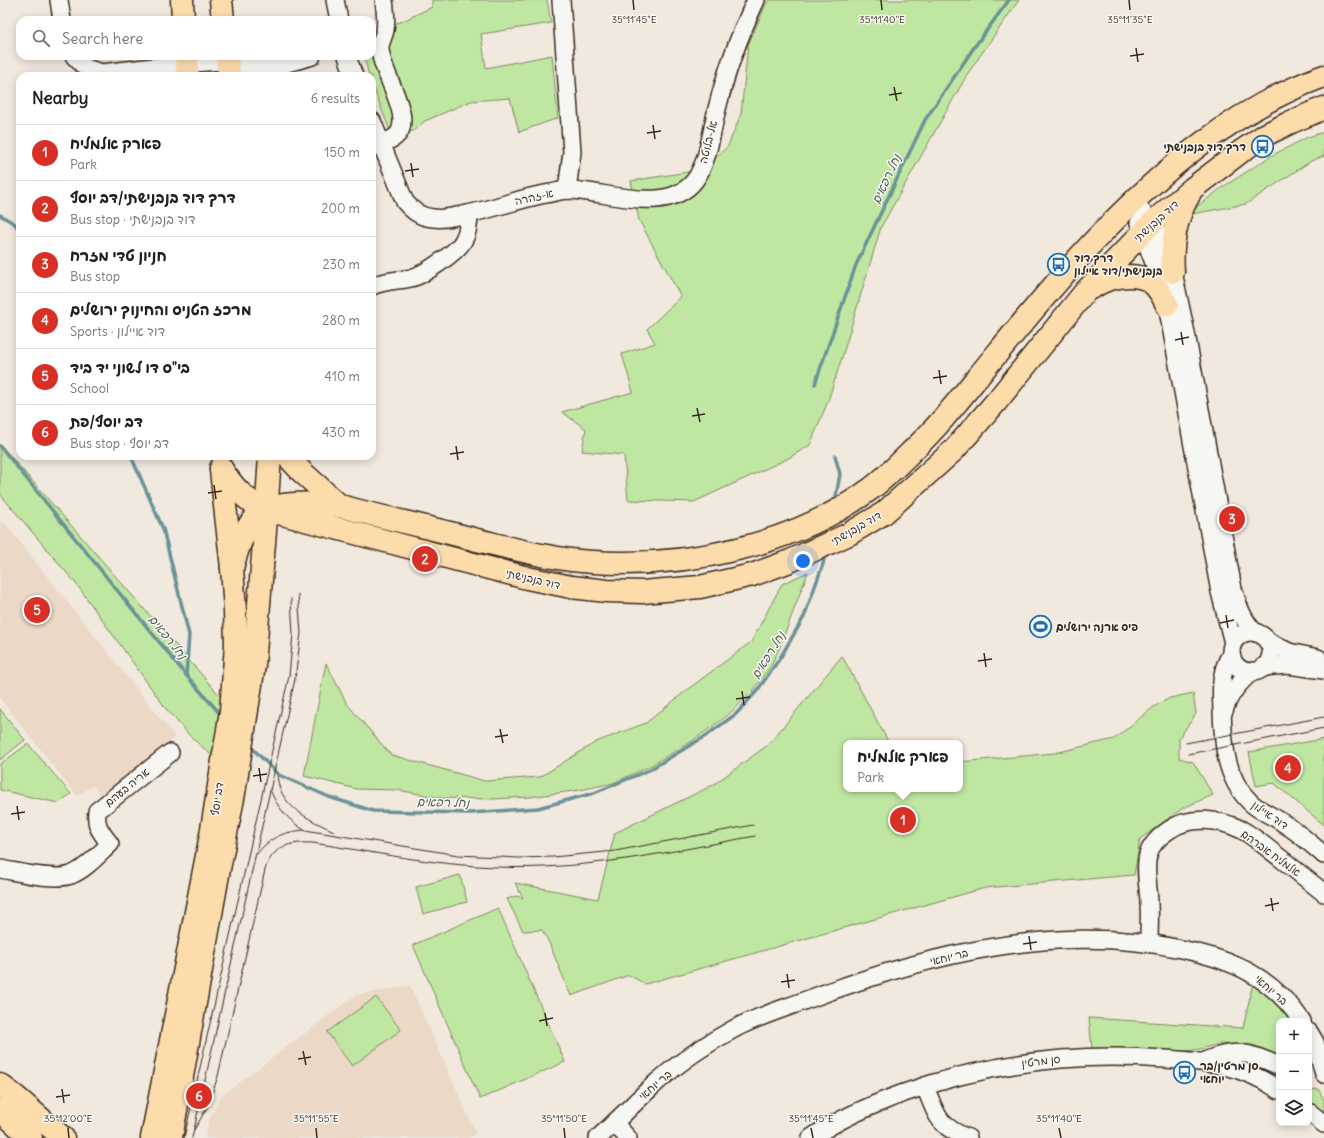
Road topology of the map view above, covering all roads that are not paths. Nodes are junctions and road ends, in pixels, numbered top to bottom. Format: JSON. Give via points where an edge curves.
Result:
{"nodes":[{"id":1,"x":59,"y":0,"type":"edge"},
{"id":2,"x":182,"y":0,"type":"edge"},
{"id":3,"x":221,"y":0,"type":"edge"},
{"id":4,"x":335,"y":0,"type":"edge"},
{"id":5,"x":384,"y":0,"type":"edge"},
{"id":6,"x":561,"y":0,"type":"edge"},
{"id":7,"x":756,"y":0,"type":"edge"},
{"id":8,"x":61,"y":16,"type":"edge"},
{"id":9,"x":184,"y":16,"type":"edge"},
{"id":10,"x":223,"y":16,"type":"edge"},
{"id":11,"x":338,"y":16,"type":"edge"},
{"id":12,"x":69,"y":60,"type":"edge"},
{"id":13,"x":78,"y":60,"type":"edge"},
{"id":14,"x":271,"y":60,"type":"edge"},
{"id":15,"x":283,"y":60,"type":"edge"},
{"id":16,"x":348,"y":60,"type":"edge"},
{"id":17,"x":187,"y":65,"type":"edge"},
{"id":18,"x":231,"y":67,"type":"edge"},
{"id":19,"x":74,"y":72,"type":"edge"},
{"id":20,"x":97,"y":72,"type":"edge"},
{"id":21,"x":133,"y":72,"type":"edge"},
{"id":22,"x":353,"y":72,"type":"edge"},
{"id":23,"x":1324,"y":76,"type":"edge"},
{"id":24,"x":1324,"y":108,"type":"edge"},
{"id":25,"x":376,"y":132,"type":"edge"},
{"id":26,"x":381,"y":144,"type":"junction"},
{"id":27,"x":1193,"y":188,"type":"junction"},
{"id":28,"x":568,"y":190,"type":"junction"},
{"id":29,"x":1132,"y":202,"type":"junction"},
{"id":30,"x":469,"y":214,"type":"junction"},
{"id":31,"x":1148,"y":227,"type":"junction"},
{"id":32,"x":1173,"y":272,"type":"junction"},
{"id":33,"x":376,"y":284,"type":"edge"},
{"id":34,"x":1085,"y":292,"type":"junction"},
{"id":35,"x":1167,"y":305,"type":"junction"},
{"id":36,"x":270,"y":460,"type":"edge"},
{"id":37,"x":291,"y":460,"type":"edge"},
{"id":38,"x":220,"y":462,"type":"edge"},
{"id":39,"x":340,"y":506,"type":"junction"},
{"id":40,"x":267,"y":510,"type":"junction"},
{"id":41,"x":232,"y":568,"type":"junction"},
{"id":42,"x":1262,"y":637,"type":"junction"},
{"id":43,"x":1232,"y":649,"type":"junction"},
{"id":44,"x":1324,"y":658,"type":"edge"},
{"id":45,"x":1258,"y":669,"type":"junction"},
{"id":46,"x":1324,"y":670,"type":"edge"},
{"id":47,"x":239,"y":713,"type":"junction"},
{"id":48,"x":1222,"y":717,"type":"junction"},
{"id":49,"x":170,"y":753,"type":"dead end"},
{"id":50,"x":228,"y":782,"type":"junction"},
{"id":51,"x":1324,"y":855,"type":"edge"},
{"id":52,"x":0,"y":869,"type":"edge"},
{"id":53,"x":1324,"y":894,"type":"edge"},
{"id":54,"x":1149,"y":943,"type":"junction"},
{"id":55,"x":1300,"y":1018,"type":"edge"},
{"id":56,"x":1312,"y":1037,"type":"edge"},
{"id":57,"x":1203,"y":1062,"type":"junction"},
{"id":58,"x":1276,"y":1065,"type":"edge"},
{"id":59,"x":1318,"y":1068,"type":"edge"},
{"id":60,"x":0,"y":1085,"type":"edge"},
{"id":61,"x":925,"y":1086,"type":"junction"},
{"id":62,"x":1276,"y":1088,"type":"edge"},
{"id":63,"x":0,"y":1110,"type":"edge"},
{"id":64,"x":1312,"y":1114,"type":"edge"},
{"id":65,"x":614,"y":1123,"type":"junction"},
{"id":66,"x":1324,"y":1124,"type":"edge"},
{"id":67,"x":31,"y":1138,"type":"edge"},
{"id":68,"x":63,"y":1138,"type":"edge"},
{"id":69,"x":152,"y":1138,"type":"edge"},
{"id":70,"x":171,"y":1138,"type":"edge"},
{"id":71,"x":598,"y":1138,"type":"edge"},
{"id":72,"x":628,"y":1138,"type":"edge"},
{"id":73,"x":812,"y":1138,"type":"edge"},
{"id":74,"x":968,"y":1138,"type":"edge"}],
"edges":[{"from":1,"to":8,"type":"street"},
{"from":2,"to":9,"type":"main road"},
{"from":3,"to":10,"type":"main road"},
{"from":4,"to":11,"type":"street"},
{"from":5,"to":26,"type":"street","via":[[386,19],[380,48],[382,62],[402,115],[402,126],[395,137]]},
{"from":6,"to":28,"type":"street","name":"א-זהרה","via":[[572,152]]},
{"from":7,"to":28,"type":"street","name":"אל-בלוטה","via":[[733,53],[706,156],[695,180],[684,191],[671,197],[657,199]]},
{"from":12,"to":19,"type":"street"},
{"from":13,"to":20,"type":"street","via":[[83,66]]},
{"from":14,"to":18,"type":"street"},
{"from":15,"to":18,"type":"street"},
{"from":16,"to":22,"type":"street"},
{"from":17,"to":18,"type":"street"},
{"from":17,"to":21,"type":"street"},
{"from":23,"to":29,"type":"main road","via":[[1268,100],[1236,119],[1181,159]]},
{"from":24,"to":27,"type":"main road","name":"דוד בנבנישתי","via":[[1265,135]]},
{"from":25,"to":26,"type":"street","name":"א-זהרה"},
{"from":26,"to":30,"type":"street","name":"א-זהרה","via":[[401,194],[412,210],[422,216],[433,218]]},
{"from":27,"to":31,"type":"main road","name":"דוד בנבנישתי"},
{"from":27,"to":32,"type":"main road","via":[[1175,229]]},
{"from":28,"to":30,"type":"street","name":"א-זהרה","via":[[542,194]]},
{"from":29,"to":31,"type":"street"},
{"from":29,"to":39,"type":"main road","via":[[1058,281],[950,410],[893,470],[834,511],[773,539],[725,552],[666,561],[621,564],[590,562],[535,554]]},
{"from":30,"to":33,"type":"street","via":[[468,230],[463,242],[450,255],[412,278]]},
{"from":31,"to":32,"type":"street","via":[[1164,247]]},
{"from":31,"to":34,"type":"main road","name":"דוד בנבנישתי"},
{"from":31,"to":35,"type":"street"},
{"from":32,"to":42,"type":"street","via":[[1233,589],[1247,623]]},
{"from":34,"to":35,"type":"main road","via":[[1115,278],[1140,278],[1151,282]]},
{"from":34,"to":40,"type":"main road","name":"דוד בנבנישתי","via":[[954,450],[884,513],[806,555],[752,575],[700,587],[642,592],[571,587],[527,578]]},
{"from":35,"to":43,"type":"street"},
{"from":36,"to":40,"type":"main road","name":"דב יוסף"},
{"from":37,"to":39,"type":"main road"},
{"from":38,"to":40,"type":"main road","name":"דוד בנבנישתי","via":[[230,481],[245,498]]},
{"from":38,"to":41,"type":"main road","name":"דב יוסף"},
{"from":39,"to":40,"type":"main road","via":[[298,505]]},
{"from":40,"to":41,"type":"main road","via":[[255,518],[247,529]]},
{"from":40,"to":47,"type":"main road","name":"דב יוסף","via":[[254,665]]},
{"from":41,"to":47,"type":"main road","name":"דב יוסף"},
{"from":42,"to":43,"type":"street","via":[[1251,632],[1240,635]]},
{"from":42,"to":44,"type":"street","via":[[1288,652]]},
{"from":42,"to":45,"type":"street","via":[[1270,652],[1267,663]]},
{"from":43,"to":45,"type":"street","via":[[1233,660],[1241,669]]},
{"from":43,"to":48,"type":"street","name":"דוד איילון","via":[[1223,674]]},
{"from":45,"to":46,"type":"street","via":[[1288,665]]},
{"from":45,"to":48,"type":"street","name":"דוד איילון","via":[[1244,678],[1233,690]]},
{"from":47,"to":50,"type":"main road","name":"דב יוסף"},
{"from":48,"to":51,"type":"street","name":"דוד איילון","via":[[1226,756],[1234,779],[1243,794],[1259,809],[1284,823]]},
{"from":49,"to":52,"type":"street","name":"אריה בעהם","via":[[97,811],[98,829],[110,844],[84,867],[70,875],[48,877]]},
{"from":50,"to":69,"type":"main road","name":"דב יוסף","via":[[207,858]]},
{"from":50,"to":70,"type":"main road","name":"דב יוסף"},
{"from":53,"to":54,"type":"street","name":"אלמליח אברהם","via":[[1242,830],[1205,820],[1183,822],[1158,838],[1148,855]]},
{"from":54,"to":55,"type":"street","name":"בר יוחאי","via":[[1207,954],[1232,963],[1269,985]]},
{"from":54,"to":65,"type":"street","name":"בר יוחאי","via":[[1041,940],[942,958],[852,983],[734,1028],[659,1080]]},
{"from":56,"to":59,"type":"street"},
{"from":57,"to":58,"type":"street","via":[[1222,1054],[1234,1053],[1249,1054]]},
{"from":57,"to":61,"type":"street","name":"סן מרטין","via":[[1134,1056],[1064,1058],[1027,1062]]},
{"from":57,"to":62,"type":"street","name":"סן מרטין","via":[[1239,1069]]},
{"from":60,"to":68,"type":"main road"},
{"from":61,"to":73,"type":"street","name":"סן מרטין","via":[[862,1109]]},
{"from":61,"to":74,"type":"street","via":[[937,1115],[945,1126]]},
{"from":63,"to":67,"type":"main road"},
{"from":64,"to":66,"type":"street"},
{"from":65,"to":71,"type":"street","name":"בר יוחאי"},
{"from":65,"to":72,"type":"street"}]}
